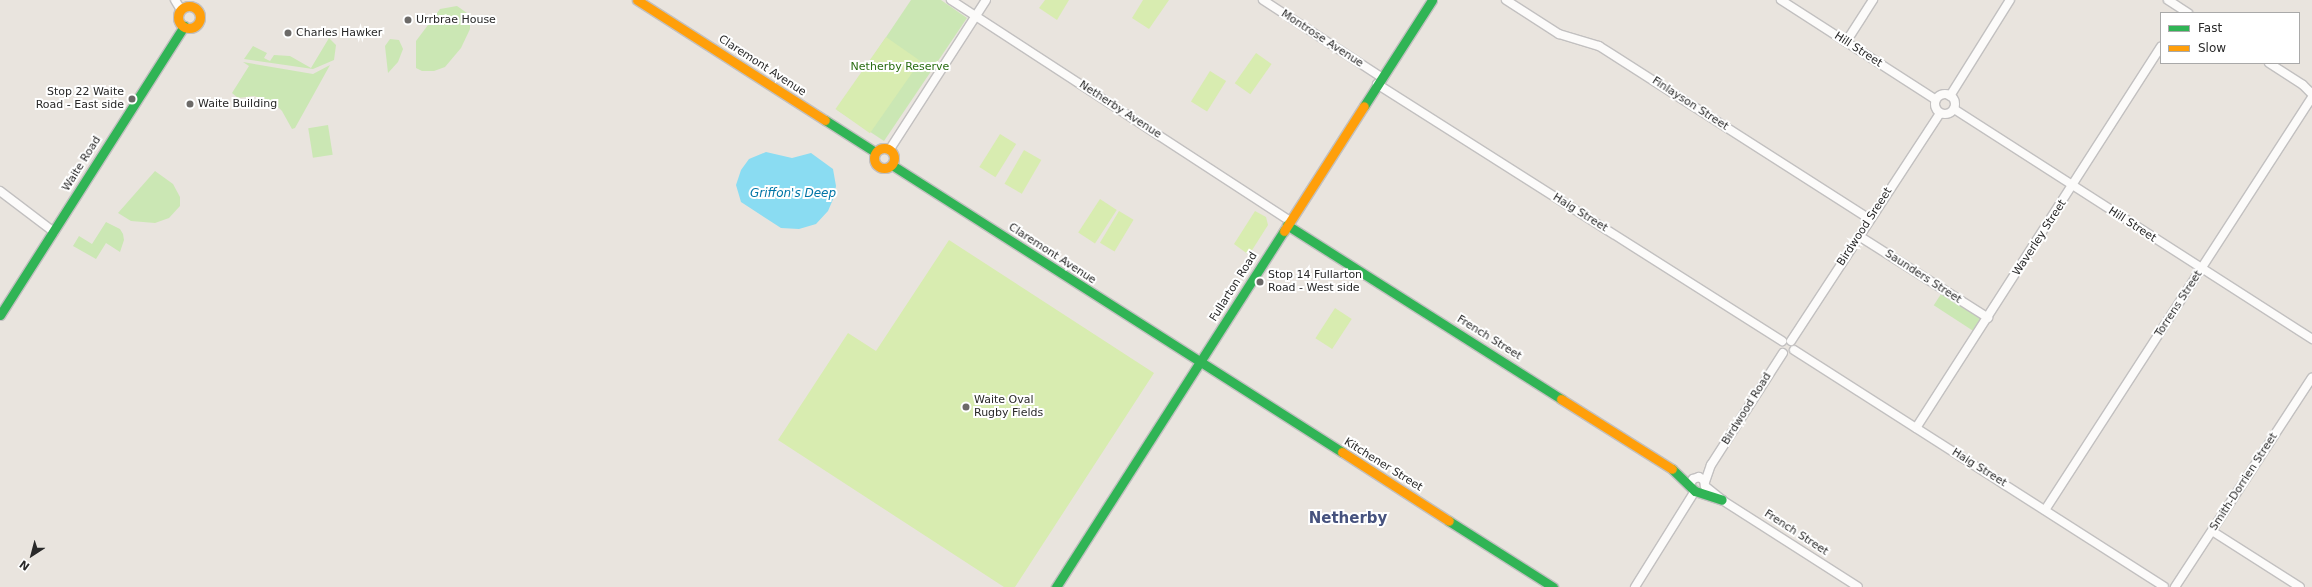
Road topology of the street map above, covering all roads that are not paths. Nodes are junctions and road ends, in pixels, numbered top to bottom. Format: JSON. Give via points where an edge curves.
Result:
{"nodes":[{"id":1,"x":175,"y":0,"type":"edge"},
{"id":2,"x":636,"y":0,"type":"edge"},
{"id":3,"x":951,"y":0,"type":"edge"},
{"id":4,"x":986,"y":0,"type":"edge"},
{"id":5,"x":1263,"y":0,"type":"edge"},
{"id":6,"x":1432,"y":0,"type":"edge"},
{"id":7,"x":1506,"y":0,"type":"edge"},
{"id":8,"x":1781,"y":0,"type":"edge"},
{"id":9,"x":1873,"y":0,"type":"edge"},
{"id":10,"x":2010,"y":0,"type":"edge"},
{"id":11,"x":2168,"y":0,"type":"edge"},
{"id":12,"x":2181,"y":0,"type":"edge"},
{"id":13,"x":198,"y":4,"type":"edge"},
{"id":14,"x":180,"y":10,"type":"junction"},
{"id":15,"x":2185,"y":12,"type":"edge"},
{"id":16,"x":976,"y":16,"type":"junction"},
{"id":17,"x":184,"y":26,"type":"junction"},
{"id":18,"x":1846,"y":42,"type":"junction"},
{"id":19,"x":2160,"y":49,"type":"edge"},
{"id":20,"x":2271,"y":64,"type":"edge"},
{"id":21,"x":1379,"y":80,"type":"junction"},
{"id":22,"x":2312,"y":94,"type":"edge"},
{"id":23,"x":1950,"y":96,"type":"junction"},
{"id":24,"x":2312,"y":97,"type":"edge"},
{"id":25,"x":1936,"y":100,"type":"junction"},
{"id":26,"x":1954,"y":109,"type":"junction"},
{"id":27,"x":1940,"y":113,"type":"junction"},
{"id":28,"x":890,"y":149,"type":"junction"},
{"id":29,"x":875,"y":152,"type":"junction"},
{"id":30,"x":892,"y":165,"type":"junction"},
{"id":31,"x":2073,"y":187,"type":"junction"},
{"id":32,"x":0,"y":191,"type":"edge"},
{"id":33,"x":1870,"y":219,"type":"junction"},
{"id":34,"x":1289,"y":223,"type":"junction"},
{"id":35,"x":54,"y":232,"type":"junction"},
{"id":36,"x":1859,"y":236,"type":"junction"},
{"id":37,"x":2201,"y":269,"type":"junction"},
{"id":38,"x":0,"y":315,"type":"edge"},
{"id":39,"x":1988,"y":318,"type":"junction"},
{"id":40,"x":2312,"y":339,"type":"edge"},
{"id":41,"x":1782,"y":341,"type":"junction"},
{"id":42,"x":1791,"y":341,"type":"junction"},
{"id":43,"x":1794,"y":350,"type":"junction"},
{"id":44,"x":1783,"y":353,"type":"junction"},
{"id":45,"x":1199,"y":363,"type":"junction"},
{"id":46,"x":2312,"y":378,"type":"edge"},
{"id":47,"x":1916,"y":428,"type":"junction"},
{"id":48,"x":1699,"y":484,"type":"junction"},
{"id":49,"x":1722,"y":500,"type":"joint"},
{"id":50,"x":2046,"y":510,"type":"junction"},
{"id":51,"x":2212,"y":531,"type":"junction"},
{"id":52,"x":1056,"y":587,"type":"edge"},
{"id":53,"x":1553,"y":587,"type":"edge"},
{"id":54,"x":1635,"y":587,"type":"edge"},
{"id":55,"x":1858,"y":587,"type":"edge"},
{"id":56,"x":2164,"y":587,"type":"edge"},
{"id":57,"x":2176,"y":587,"type":"edge"},
{"id":58,"x":2300,"y":587,"type":"edge"}],
"edges":[{"from":1,"to":14,"type":"street"},
{"from":2,"to":29,"type":"street","name":"Claremont Avenue"},
{"from":3,"to":16,"type":"street","name":"Netherby Avenue"},
{"from":4,"to":16,"type":"street"},
{"from":5,"to":21,"type":"street","name":"Montrose Avenue"},
{"from":6,"to":21,"type":"street","name":"Fullarton Road"},
{"from":7,"to":33,"type":"street","name":"Finlayson Street","via":[[1559,34],[1598,46]]},
{"from":8,"to":18,"type":"street","name":"Hill Street"},
{"from":9,"to":18,"type":"street"},
{"from":10,"to":23,"type":"street"},
{"from":11,"to":15,"type":"street"},
{"from":12,"to":15,"type":"street"},
{"from":13,"to":14,"type":"street"},
{"from":13,"to":17,"type":"street","via":[[200,21],[195,26]]},
{"from":14,"to":17,"type":"street","via":[[179,21]]},
{"from":16,"to":28,"type":"street"},
{"from":16,"to":34,"type":"street","name":"Netherby Avenue"},
{"from":17,"to":35,"type":"street","name":"Waite Road"},
{"from":18,"to":25,"type":"street","name":"Hill Street"},
{"from":19,"to":31,"type":"street","name":"Waverley Street"},
{"from":20,"to":22,"type":"street","via":[[2303,85]]},
{"from":21,"to":34,"type":"street","name":"Fullarton Road"},
{"from":21,"to":41,"type":"street","name":"Haig Street"},
{"from":23,"to":25,"type":"street","via":[[1940,96]]},
{"from":23,"to":26,"type":"street","via":[[1954,100]]},
{"from":24,"to":37,"type":"street","name":"Torrens Street"},
{"from":25,"to":27,"type":"street","via":[[1935,105]]},
{"from":26,"to":27,"type":"street","via":[[1949,114]]},
{"from":26,"to":31,"type":"street","name":"Hill Street"},
{"from":27,"to":33,"type":"street","name":"Birdwood Sreeet"},
{"from":28,"to":29,"type":"street","via":[[883,147]]},
{"from":28,"to":30,"type":"street","via":[[894,156]]},
{"from":29,"to":30,"type":"street","via":[[877,166],[886,168]]},
{"from":30,"to":45,"type":"street","name":"Claremont Avenue"},
{"from":31,"to":37,"type":"street","name":"Hill Street"},
{"from":31,"to":39,"type":"street","name":"Waverley Street"},
{"from":32,"to":35,"type":"street"},
{"from":33,"to":36,"type":"street","name":"Birdwood Sreeet"},
{"from":34,"to":45,"type":"street","name":"Fullarton Road"},
{"from":34,"to":48,"type":"street","name":"French Street"},
{"from":35,"to":38,"type":"street","name":"Waite Road"},
{"from":36,"to":39,"type":"street","name":"Saunders Street"},
{"from":36,"to":42,"type":"street","name":"Birdwood Sreeet"},
{"from":37,"to":40,"type":"street","name":"Hill Street"},
{"from":37,"to":50,"type":"street","name":"Torrens Street"},
{"from":39,"to":47,"type":"street","name":"Waverley Street"},
{"from":41,"to":42,"type":"street"},
{"from":41,"to":44,"type":"street","via":[[1780,346]]},
{"from":42,"to":43,"type":"street"},
{"from":43,"to":44,"type":"street","via":[[1789,354]]},
{"from":43,"to":47,"type":"street","name":"Haig Street"},
{"from":44,"to":48,"type":"street","name":"Birdwood Road"},
{"from":45,"to":52,"type":"street","name":"Fullarton Road"},
{"from":45,"to":53,"type":"street","name":"Kitchener Street"},
{"from":46,"to":51,"type":"street","name":"Smith-Dorrien Street"},
{"from":47,"to":50,"type":"street","name":"Haig Street"},
{"from":48,"to":49,"type":"street","name":"French Street"},
{"from":48,"to":54,"type":"street","name":"Birdwood Road"},
{"from":49,"to":55,"type":"street","name":"French Street"},
{"from":50,"to":56,"type":"street","name":"Haig Street"},
{"from":51,"to":57,"type":"street","name":"Smith-Dorrien Street"},
{"from":51,"to":58,"type":"street"}]}
